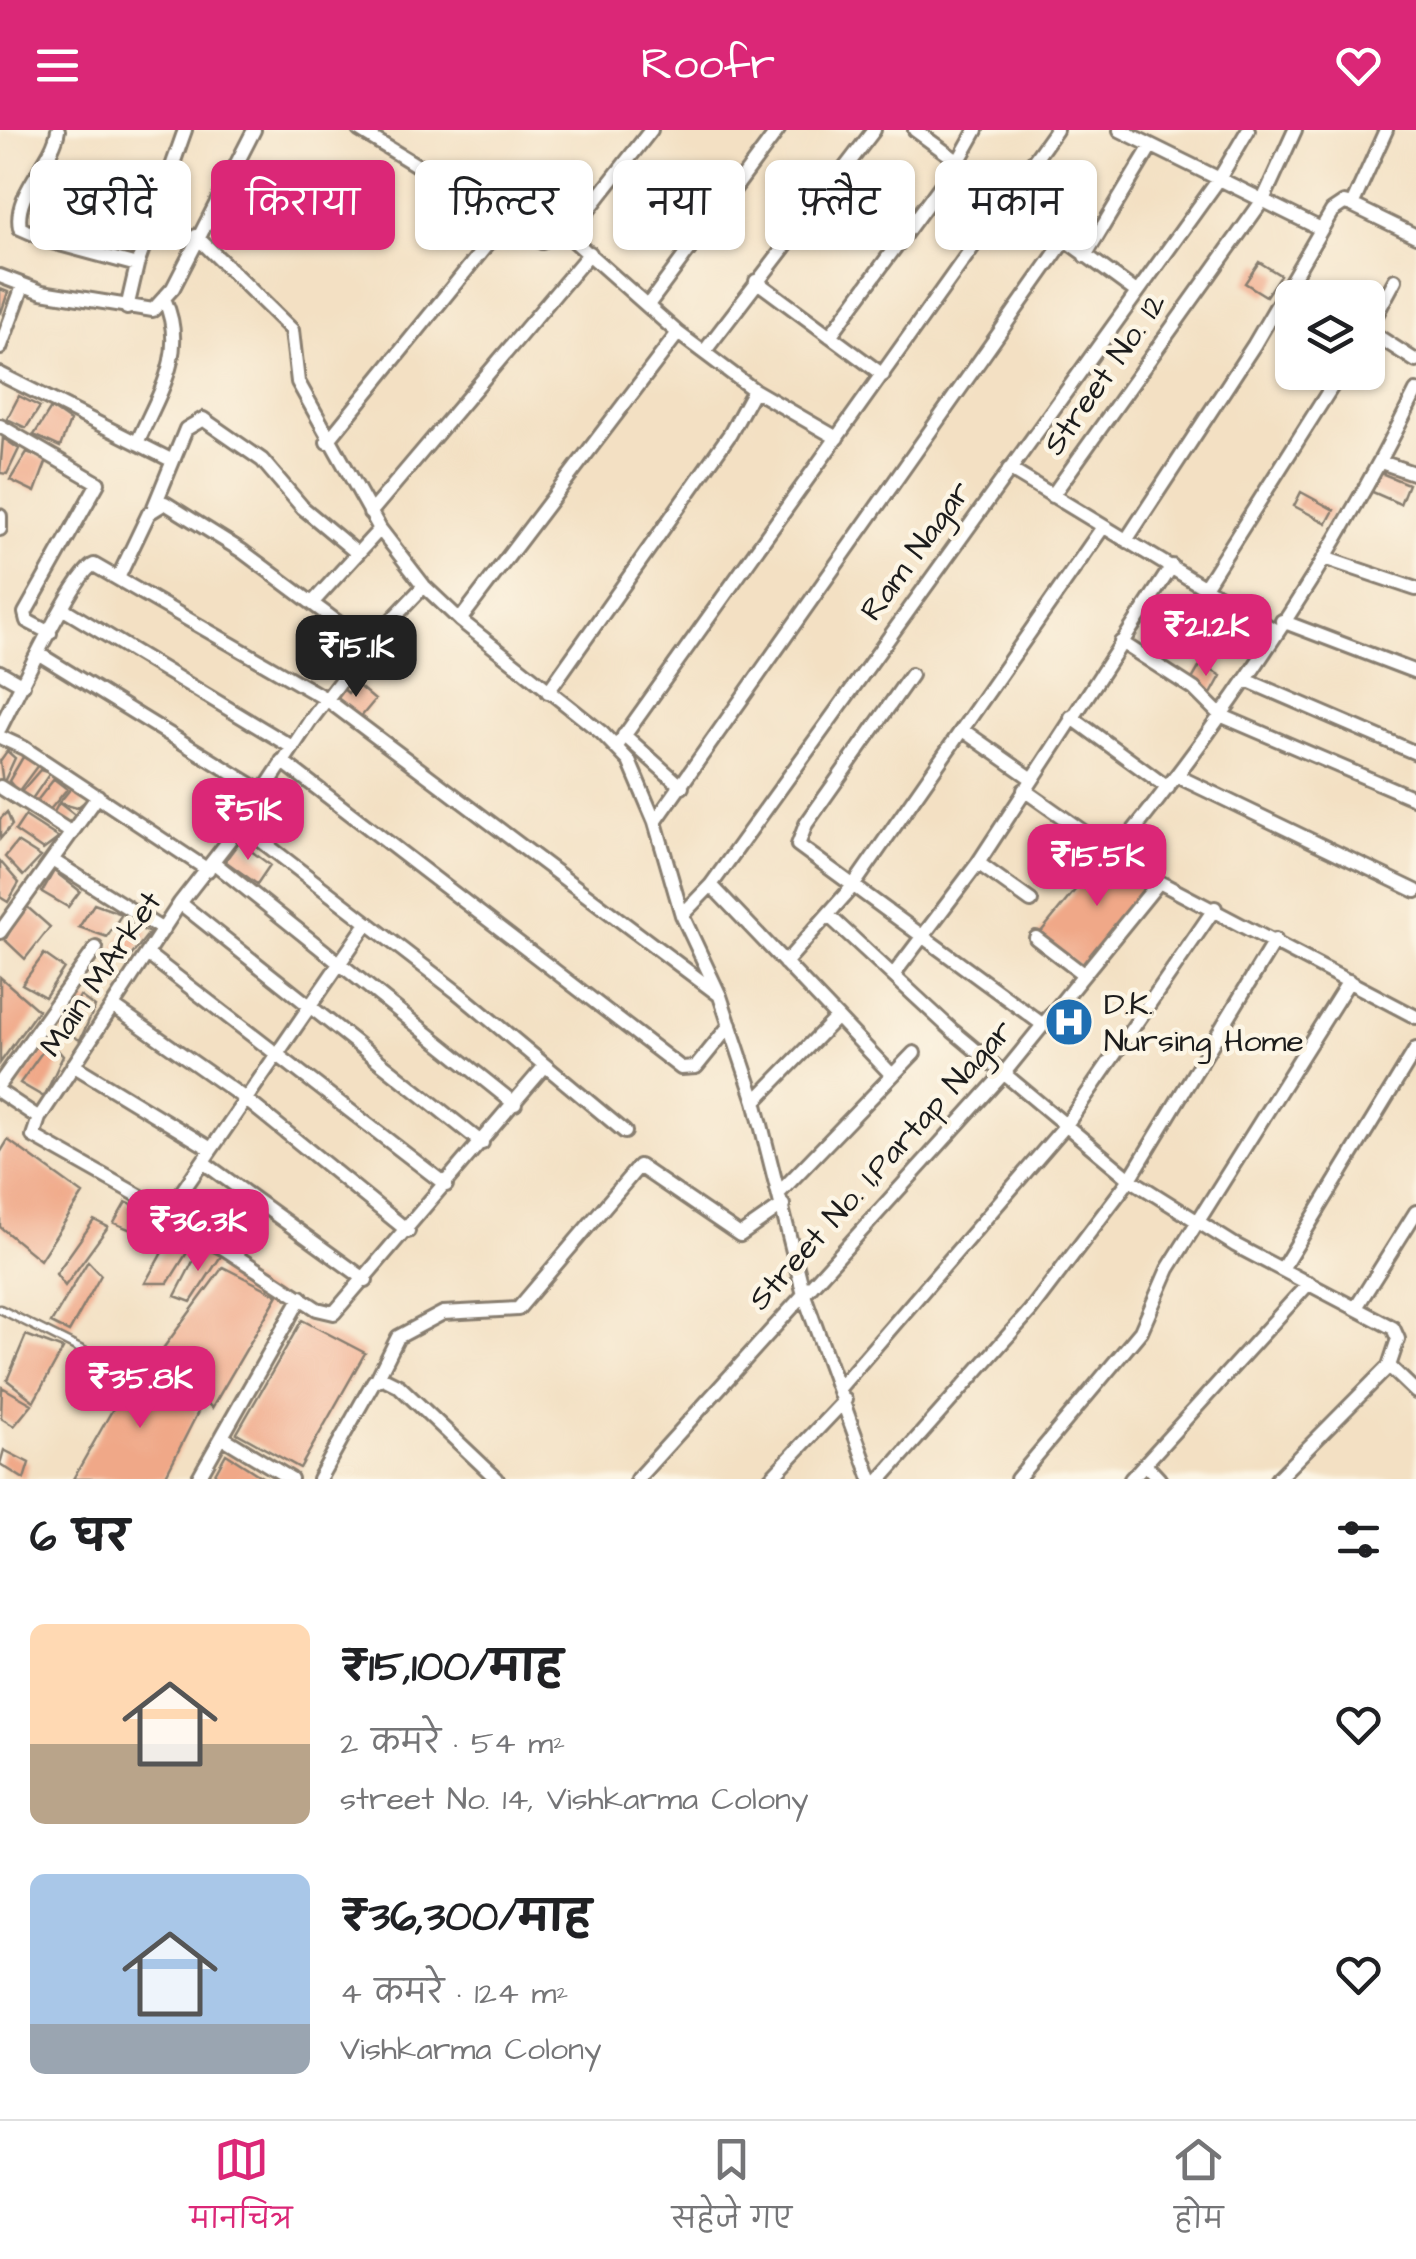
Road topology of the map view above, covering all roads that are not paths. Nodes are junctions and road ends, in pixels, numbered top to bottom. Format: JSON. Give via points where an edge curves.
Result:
{"nodes":[{"id":1,"x":58,"y":130,"type":"edge"},
{"id":2,"x":185,"y":130,"type":"edge"},
{"id":3,"x":254,"y":130,"type":"edge"},
{"id":4,"x":359,"y":130,"type":"edge"},
{"id":5,"x":651,"y":130,"type":"edge"},
{"id":6,"x":778,"y":130,"type":"edge"},
{"id":7,"x":874,"y":130,"type":"edge"},
{"id":8,"x":915,"y":130,"type":"edge"},
{"id":9,"x":976,"y":130,"type":"edge"},
{"id":10,"x":1056,"y":130,"type":"edge"},
{"id":11,"x":1120,"y":130,"type":"edge"},
{"id":12,"x":1248,"y":130,"type":"edge"},
{"id":13,"x":1295,"y":130,"type":"edge"},
{"id":14,"x":1386,"y":130,"type":"edge"},
{"id":15,"x":1135,"y":134,"type":"edge"},
{"id":16,"x":1150,"y":146,"type":"junction"},
{"id":17,"x":955,"y":160,"type":"edge"},
{"id":18,"x":959,"y":160,"type":"edge"},
{"id":19,"x":1036,"y":160,"type":"edge"},
{"id":20,"x":415,"y":164,"type":"edge"},
{"id":21,"x":1218,"y":179,"type":"junction"},
{"id":22,"x":935,"y":193,"type":"edge"},
{"id":23,"x":1263,"y":200,"type":"junction"},
{"id":24,"x":593,"y":204,"type":"edge"},
{"id":25,"x":1352,"y":205,"type":"junction"},
{"id":26,"x":1320,"y":229,"type":"junction"},
{"id":27,"x":1415,"y":234,"type":"edge"},
{"id":28,"x":196,"y":236,"type":"junction"},
{"id":29,"x":482,"y":250,"type":"edge"},
{"id":30,"x":586,"y":250,"type":"edge"},
{"id":31,"x":974,"y":250,"type":"edge"},
{"id":32,"x":1057,"y":250,"type":"edge"},
{"id":33,"x":1077,"y":250,"type":"edge"},
{"id":34,"x":590,"y":253,"type":"junction"},
{"id":35,"x":1085,"y":256,"type":"junction"},
{"id":36,"x":137,"y":265,"type":"junction"},
{"id":37,"x":0,"y":276,"type":"edge"},
{"id":38,"x":1297,"y":280,"type":"edge"},
{"id":39,"x":1394,"y":280,"type":"dead end"},
{"id":40,"x":756,"y":282,"type":"junction"},
{"id":41,"x":23,"y":286,"type":"junction"},
{"id":42,"x":1135,"y":291,"type":"junction"},
{"id":43,"x":1385,"y":297,"type":"edge"},
{"id":44,"x":166,"y":301,"type":"junction"},
{"id":45,"x":648,"y":305,"type":"junction"},
{"id":46,"x":126,"y":308,"type":"junction"},
{"id":47,"x":1275,"y":319,"type":"edge"},
{"id":48,"x":678,"y":332,"type":"junction"},
{"id":49,"x":830,"y":336,"type":"junction"},
{"id":50,"x":1385,"y":341,"type":"edge"},
{"id":51,"x":0,"y":348,"type":"edge"},
{"id":52,"x":704,"y":352,"type":"junction"},
{"id":53,"x":1416,"y":361,"type":"edge"},
{"id":54,"x":0,"y":374,"type":"edge"},
{"id":55,"x":883,"y":375,"type":"junction"},
{"id":56,"x":754,"y":390,"type":"junction"},
{"id":57,"x":1330,"y":390,"type":"edge"},
{"id":58,"x":1416,"y":391,"type":"edge"},
{"id":59,"x":0,"y":426,"type":"edge"},
{"id":60,"x":837,"y":438,"type":"junction"},
{"id":61,"x":327,"y":442,"type":"junction"},
{"id":62,"x":137,"y":443,"type":"junction"},
{"id":63,"x":170,"y":460,"type":"junction"},
{"id":64,"x":1381,"y":462,"type":"junction"},
{"id":65,"x":1009,"y":469,"type":"junction"},
{"id":66,"x":1416,"y":474,"type":"edge"},
{"id":67,"x":1052,"y":496,"type":"junction"},
{"id":68,"x":154,"y":507,"type":"junction"},
{"id":69,"x":370,"y":513,"type":"junction"},
{"id":70,"x":0,"y":516,"type":"edge"},
{"id":71,"x":1103,"y":527,"type":"junction"},
{"id":72,"x":0,"y":529,"type":"edge"},
{"id":73,"x":380,"y":529,"type":"junction"},
{"id":74,"x":1127,"y":539,"type":"junction"},
{"id":75,"x":357,"y":553,"type":"junction"},
{"id":76,"x":1324,"y":558,"type":"junction"},
{"id":77,"x":1172,"y":566,"type":"junction"},
{"id":78,"x":118,"y":578,"type":"junction"},
{"id":79,"x":424,"y":586,"type":"junction"},
{"id":80,"x":1205,"y":587,"type":"junction"},
{"id":81,"x":1415,"y":587,"type":"edge"},
{"id":82,"x":314,"y":600,"type":"junction"},
{"id":83,"x":62,"y":608,"type":"junction"},
{"id":84,"x":460,"y":620,"type":"junction"},
{"id":85,"x":1279,"y":626,"type":"junction"},
{"id":86,"x":50,"y":633,"type":"junction"},
{"id":87,"x":1121,"y":642,"type":"junction"},
{"id":88,"x":368,"y":645,"type":"junction"},
{"id":89,"x":39,"y":654,"type":"junction"},
{"id":90,"x":0,"y":672,"type":"edge"},
{"id":91,"x":1416,"y":672,"type":"edge"},
{"id":92,"x":911,"y":675,"type":"dead end"},
{"id":93,"x":1246,"y":680,"type":"junction"},
{"id":94,"x":23,"y":684,"type":"junction"},
{"id":95,"x":548,"y":692,"type":"junction"},
{"id":96,"x":326,"y":699,"type":"junction"},
{"id":97,"x":1220,"y":715,"type":"junction"},
{"id":98,"x":1070,"y":717,"type":"junction"},
{"id":99,"x":0,"y":728,"type":"edge"},
{"id":100,"x":964,"y":731,"type":"junction"},
{"id":101,"x":0,"y":738,"type":"edge"},
{"id":102,"x":620,"y":740,"type":"junction"},
{"id":103,"x":292,"y":747,"type":"junction"},
{"id":104,"x":1416,"y":753,"type":"edge"},
{"id":105,"x":282,"y":761,"type":"junction"},
{"id":106,"x":1173,"y":782,"type":"junction"},
{"id":107,"x":1027,"y":784,"type":"junction"},
{"id":108,"x":0,"y":787,"type":"edge"},
{"id":109,"x":682,"y":787,"type":"junction"},
{"id":110,"x":263,"y":792,"type":"junction"},
{"id":111,"x":98,"y":796,"type":"junction"},
{"id":112,"x":1416,"y":799,"type":"edge"},
{"id":113,"x":655,"y":822,"type":"junction"},
{"id":114,"x":241,"y":825,"type":"junction"},
{"id":115,"x":72,"y":833,"type":"junction"},
{"id":116,"x":1116,"y":854,"type":"junction"},
{"id":117,"x":52,"y":860,"type":"junction"},
{"id":118,"x":978,"y":863,"type":"junction"},
{"id":119,"x":211,"y":866,"type":"junction"},
{"id":120,"x":1159,"y":882,"type":"junction"},
{"id":121,"x":711,"y":885,"type":"junction"},
{"id":122,"x":853,"y":886,"type":"junction"},
{"id":123,"x":1416,"y":891,"type":"edge"},
{"id":124,"x":1030,"y":902,"type":"dead end"},
{"id":125,"x":180,"y":903,"type":"junction"},
{"id":126,"x":1215,"y":908,"type":"junction"},
{"id":127,"x":6,"y":913,"type":"edge"},
{"id":128,"x":682,"y":915,"type":"junction"},
{"id":129,"x":829,"y":916,"type":"junction"},
{"id":130,"x":366,"y":924,"type":"junction"},
{"id":131,"x":163,"y":930,"type":"junction"},
{"id":132,"x":0,"y":932,"type":"edge"},
{"id":133,"x":926,"y":936,"type":"junction"},
{"id":134,"x":1036,"y":938,"type":"dead end"},
{"id":135,"x":1275,"y":940,"type":"junction"},
{"id":136,"x":96,"y":948,"type":"dead end"},
{"id":137,"x":147,"y":954,"type":"junction"},
{"id":138,"x":785,"y":962,"type":"junction"},
{"id":139,"x":337,"y":965,"type":"junction"},
{"id":140,"x":894,"y":974,"type":"junction"},
{"id":141,"x":1083,"y":974,"type":"junction"},
{"id":142,"x":1348,"y":981,"type":"junction"},
{"id":143,"x":720,"y":996,"type":"junction"},
{"id":144,"x":308,"y":1005,"type":"junction"},
{"id":145,"x":114,"y":1006,"type":"junction"},
{"id":146,"x":1416,"y":1017,"type":"edge"},
{"id":147,"x":837,"y":1018,"type":"junction"},
{"id":148,"x":1042,"y":1024,"type":"junction"},
{"id":149,"x":730,"y":1025,"type":"junction"},
{"id":150,"x":1416,"y":1049,"type":"edge"},
{"id":151,"x":276,"y":1052,"type":"junction"},
{"id":152,"x":914,"y":1053,"type":"dead end"},
{"id":153,"x":73,"y":1065,"type":"junction"},
{"id":154,"x":544,"y":1066,"type":"junction"},
{"id":155,"x":1004,"y":1073,"type":"junction"},
{"id":156,"x":892,"y":1074,"type":"junction"},
{"id":157,"x":0,"y":1082,"type":"edge"},
{"id":158,"x":0,"y":1092,"type":"edge"},
{"id":159,"x":244,"y":1098,"type":"junction"},
{"id":160,"x":755,"y":1101,"type":"junction"},
{"id":161,"x":515,"y":1104,"type":"junction"},
{"id":162,"x":39,"y":1118,"type":"junction"},
{"id":163,"x":1066,"y":1125,"type":"junction"},
{"id":164,"x":625,"y":1132,"type":"dead end"},
{"id":165,"x":482,"y":1143,"type":"junction"},
{"id":166,"x":211,"y":1150,"type":"junction"},
{"id":167,"x":203,"y":1162,"type":"junction"},
{"id":168,"x":1130,"y":1179,"type":"junction"},
{"id":169,"x":446,"y":1185,"type":"junction"},
{"id":170,"x":782,"y":1199,"type":"junction"},
{"id":171,"x":168,"y":1212,"type":"junction"},
{"id":172,"x":1416,"y":1212,"type":"edge"},
{"id":173,"x":1197,"y":1223,"type":"junction"},
{"id":174,"x":408,"y":1231,"type":"junction"},
{"id":175,"x":1282,"y":1269,"type":"junction"},
{"id":176,"x":366,"y":1280,"type":"junction"},
{"id":177,"x":1309,"y":1283,"type":"junction"},
{"id":178,"x":804,"y":1294,"type":"junction"},
{"id":179,"x":300,"y":1297,"type":"junction"},
{"id":180,"x":1357,"y":1306,"type":"junction"},
{"id":181,"x":0,"y":1309,"type":"edge"},
{"id":182,"x":1389,"y":1366,"type":"junction"},
{"id":183,"x":120,"y":1370,"type":"dead end"},
{"id":184,"x":378,"y":1379,"type":"junction"},
{"id":185,"x":1416,"y":1392,"type":"edge"},
{"id":186,"x":842,"y":1394,"type":"junction"},
{"id":187,"x":222,"y":1438,"type":"junction"},
{"id":188,"x":1145,"y":1464,"type":"junction"},
{"id":189,"x":198,"y":1479,"type":"edge"},
{"id":190,"x":291,"y":1479,"type":"edge"},
{"id":191,"x":319,"y":1479,"type":"edge"},
{"id":192,"x":497,"y":1479,"type":"edge"},
{"id":193,"x":637,"y":1479,"type":"edge"},
{"id":194,"x":770,"y":1479,"type":"edge"},
{"id":195,"x":871,"y":1479,"type":"edge"},
{"id":196,"x":881,"y":1479,"type":"edge"},
{"id":197,"x":1017,"y":1479,"type":"edge"},
{"id":198,"x":1131,"y":1479,"type":"edge"},
{"id":199,"x":1159,"y":1479,"type":"edge"},
{"id":200,"x":1277,"y":1479,"type":"edge"}],
"edges":[{"from":1,"to":36,"type":"street","via":[[52,154],[25,198],[20,228]]},
{"from":2,"to":36,"type":"street"},
{"from":3,"to":28,"type":"street"},
{"from":4,"to":20,"type":"street"},
{"from":5,"to":24,"type":"street"},
{"from":6,"to":45,"type":"street"},
{"from":7,"to":40,"type":"street"},
{"from":8,"to":17,"type":"street"},
{"from":9,"to":18,"type":"street"},
{"from":10,"to":19,"type":"street"},
{"from":11,"to":15,"type":"street"},
{"from":12,"to":21,"type":"street"},
{"from":13,"to":23,"type":"street","name":"Street No. 12"},
{"from":14,"to":25,"type":"street"},
{"from":15,"to":16,"type":"street"},
{"from":16,"to":21,"type":"street"},
{"from":16,"to":35,"type":"street"},
{"from":21,"to":23,"type":"street"},
{"from":21,"to":42,"type":"street"},
{"from":22,"to":49,"type":"street"},
{"from":23,"to":26,"type":"street"},
{"from":23,"to":67,"type":"street","name":"Street No. 12"},
{"from":25,"to":26,"type":"street","via":[[1337,206]]},
{"from":25,"to":27,"type":"street"},
{"from":26,"to":38,"type":"street"},
{"from":28,"to":44,"type":"street"},
{"from":28,"to":61,"type":"street","via":[[292,330],[298,382]]},
{"from":29,"to":61,"type":"street"},
{"from":30,"to":34,"type":"street"},
{"from":31,"to":55,"type":"street"},
{"from":32,"to":109,"type":"street"},
{"from":33,"to":35,"type":"street"},
{"from":34,"to":45,"type":"street"},
{"from":34,"to":69,"type":"street"},
{"from":35,"to":42,"type":"street"},
{"from":36,"to":46,"type":"street"},
{"from":37,"to":41,"type":"street"},
{"from":39,"to":43,"type":"street"},
{"from":40,"to":49,"type":"street"},
{"from":40,"to":52,"type":"street"},
{"from":41,"to":46,"type":"street"},
{"from":41,"to":51,"type":"street"},
{"from":42,"to":65,"type":"street"},
{"from":44,"to":46,"type":"street","via":[[153,310]]},
{"from":44,"to":62,"type":"street","via":[[176,330],[174,354]]},
{"from":45,"to":48,"type":"street"},
{"from":47,"to":74,"type":"street"},
{"from":48,"to":52,"type":"street"},
{"from":48,"to":84,"type":"street"},
{"from":49,"to":55,"type":"street"},
{"from":50,"to":53,"type":"street"},
{"from":52,"to":56,"type":"street"},
{"from":54,"to":62,"type":"street"},
{"from":55,"to":60,"type":"street"},
{"from":56,"to":60,"type":"street"},
{"from":56,"to":95,"type":"street"},
{"from":57,"to":80,"type":"street"},
{"from":58,"to":64,"type":"street"},
{"from":59,"to":86,"type":"street","via":[[98,484],[24,613]]},
{"from":60,"to":102,"type":"street"},
{"from":61,"to":69,"type":"street"},
{"from":62,"to":63,"type":"street"},
{"from":63,"to":68,"type":"street"},
{"from":63,"to":75,"type":"street","via":[[192,422],[208,421],[262,460],[303,508]]},
{"from":64,"to":66,"type":"street"},
{"from":64,"to":76,"type":"street"},
{"from":65,"to":67,"type":"street","name":"Ram Nagar"},
{"from":65,"to":121,"type":"street","name":"Ram Nagar"},
{"from":67,"to":71,"type":"street","name":"Ram Nagar"},
{"from":68,"to":78,"type":"street"},
{"from":68,"to":82,"type":"street","via":[[173,506]]},
{"from":69,"to":73,"type":"street"},
{"from":70,"to":72,"type":"street"},
{"from":71,"to":74,"type":"street","name":"Ram Nagar"},
{"from":71,"to":100,"type":"street"},
{"from":73,"to":75,"type":"street"},
{"from":73,"to":79,"type":"street"},
{"from":74,"to":77,"type":"street","name":"Ram Nagar"},
{"from":75,"to":82,"type":"street"},
{"from":76,"to":81,"type":"street"},
{"from":76,"to":85,"type":"street"},
{"from":77,"to":80,"type":"street","name":"Ram Nagar"},
{"from":77,"to":87,"type":"street"},
{"from":78,"to":83,"type":"street","via":[[90,566]]},
{"from":78,"to":96,"type":"street"},
{"from":79,"to":84,"type":"street"},
{"from":79,"to":88,"type":"street","name":"Main MArket"},
{"from":80,"to":85,"type":"street","name":"Ram Nagar"},
{"from":82,"to":88,"type":"street"},
{"from":83,"to":86,"type":"street"},
{"from":83,"to":103,"type":"street"},
{"from":84,"to":95,"type":"street"},
{"from":85,"to":91,"type":"street","name":"Ram Nagar"},
{"from":85,"to":93,"type":"street"},
{"from":86,"to":89,"type":"street"},
{"from":87,"to":97,"type":"street"},
{"from":87,"to":98,"type":"street"},
{"from":88,"to":96,"type":"street","name":"Main MArket"},
{"from":89,"to":94,"type":"street"},
{"from":89,"to":110,"type":"street"},
{"from":90,"to":94,"type":"street"},
{"from":92,"to":122,"type":"street","via":[[798,840],[801,850]]},
{"from":93,"to":97,"type":"street"},
{"from":93,"to":104,"type":"street"},
{"from":94,"to":99,"type":"street"},
{"from":95,"to":102,"type":"street"},
{"from":96,"to":103,"type":"street","name":"Main MArket"},
{"from":96,"to":143,"type":"street"},
{"from":97,"to":106,"type":"street"},
{"from":97,"to":112,"type":"street"},
{"from":98,"to":106,"type":"street"},
{"from":98,"to":107,"type":"street"},
{"from":100,"to":107,"type":"street"},
{"from":100,"to":122,"type":"street"},
{"from":101,"to":111,"type":"street"},
{"from":102,"to":109,"type":"street"},
{"from":102,"to":113,"type":"street"},
{"from":103,"to":105,"type":"street","name":"Main MArket"},
{"from":105,"to":110,"type":"street","name":"Main MArket"},
{"from":105,"to":149,"type":"street","via":[[589,1000],[691,1070]]},
{"from":106,"to":116,"type":"street"},
{"from":106,"to":123,"type":"street"},
{"from":107,"to":116,"type":"street"},
{"from":107,"to":118,"type":"street"},
{"from":108,"to":115,"type":"street"},
{"from":109,"to":113,"type":"street"},
{"from":110,"to":114,"type":"street","name":"Main MArket"},
{"from":111,"to":115,"type":"street"},
{"from":111,"to":119,"type":"street"},
{"from":113,"to":128,"type":"street"},
{"from":114,"to":119,"type":"street","name":"Main MArket"},
{"from":114,"to":130,"type":"street"},
{"from":115,"to":117,"type":"street"},
{"from":116,"to":120,"type":"street"},
{"from":117,"to":127,"type":"street"},
{"from":117,"to":131,"type":"street"},
{"from":118,"to":124,"type":"street"},
{"from":118,"to":133,"type":"street"},
{"from":119,"to":125,"type":"street","name":"Main MArket"},
{"from":119,"to":139,"type":"street"},
{"from":120,"to":126,"type":"street"},
{"from":120,"to":141,"type":"street","name":"Street No. 1,Partap Nagar"},
{"from":121,"to":128,"type":"street","name":"Ram Nagar"},
{"from":121,"to":138,"type":"street"},
{"from":122,"to":129,"type":"street"},
{"from":122,"to":133,"type":"street"},
{"from":125,"to":131,"type":"street","name":"Main MArket"},
{"from":125,"to":144,"type":"street"},
{"from":126,"to":135,"type":"street"},
{"from":126,"to":163,"type":"street"},
{"from":127,"to":132,"type":"street"},
{"from":128,"to":143,"type":"street"},
{"from":129,"to":138,"type":"street"},
{"from":129,"to":140,"type":"street"},
{"from":130,"to":139,"type":"street"},
{"from":130,"to":154,"type":"street"},
{"from":131,"to":137,"type":"street","name":"Main MArket"},
{"from":133,"to":140,"type":"street"},
{"from":133,"to":148,"type":"street"},
{"from":134,"to":141,"type":"street"},
{"from":135,"to":142,"type":"street"},
{"from":135,"to":168,"type":"street"},
{"from":136,"to":157,"type":"street"},
{"from":137,"to":145,"type":"street","name":"Main MArket"},
{"from":137,"to":151,"type":"street"},
{"from":138,"to":147,"type":"street"},
{"from":139,"to":144,"type":"street"},
{"from":139,"to":161,"type":"street"},
{"from":140,"to":155,"type":"street"},
{"from":141,"to":148,"type":"street","name":"Street No. 1,Partap Nagar"},
{"from":142,"to":146,"type":"street"},
{"from":142,"to":173,"type":"street"},
{"from":143,"to":149,"type":"street"},
{"from":144,"to":151,"type":"street"},
{"from":144,"to":165,"type":"street"},
{"from":145,"to":153,"type":"street","name":"Main MArket"},
{"from":145,"to":159,"type":"street"},
{"from":147,"to":156,"type":"street"},
{"from":147,"to":160,"type":"street"},
{"from":148,"to":155,"type":"street","name":"Street No. 1,Partap Nagar"},
{"from":149,"to":160,"type":"street"},
{"from":150,"to":175,"type":"street"},
{"from":151,"to":159,"type":"street"},
{"from":151,"to":169,"type":"street"},
{"from":152,"to":156,"type":"street"},
{"from":153,"to":162,"type":"street","name":"Main MArket"},
{"from":153,"to":166,"type":"street"},
{"from":154,"to":161,"type":"street"},
{"from":154,"to":164,"type":"street"},
{"from":155,"to":163,"type":"street"},
{"from":155,"to":178,"type":"street","name":"Street No. 1,Partap Nagar"},
{"from":156,"to":170,"type":"street"},
{"from":158,"to":162,"type":"street"},
{"from":159,"to":166,"type":"street"},
{"from":159,"to":174,"type":"street"},
{"from":160,"to":170,"type":"street"},
{"from":161,"to":165,"type":"street"},
{"from":162,"to":171,"type":"street","via":[[32,1136]]},
{"from":163,"to":168,"type":"street"},
{"from":163,"to":186,"type":"street"},
{"from":165,"to":169,"type":"street"},
{"from":166,"to":167,"type":"street"},
{"from":167,"to":171,"type":"street"},
{"from":167,"to":176,"type":"street"},
{"from":168,"to":173,"type":"street"},
{"from":168,"to":196,"type":"street","via":[[1030,1311]]},
{"from":169,"to":174,"type":"street"},
{"from":170,"to":178,"type":"street"},
{"from":170,"to":184,"type":"street","via":[[740,1235],[639,1166],[518,1309],[443,1313],[398,1337]]},
{"from":171,"to":179,"type":"street"},
{"from":172,"to":180,"type":"street"},
{"from":173,"to":175,"type":"street"},
{"from":173,"to":197,"type":"street","via":[[1128,1351]]},
{"from":174,"to":176,"type":"street"},
{"from":175,"to":177,"type":"street"},
{"from":176,"to":179,"type":"street","via":[[334,1313]]},
{"from":177,"to":180,"type":"street"},
{"from":177,"to":188,"type":"street"},
{"from":178,"to":186,"type":"street"},
{"from":178,"to":193,"type":"street","name":"Street No. 1,Partap Nagar"},
{"from":179,"to":187,"type":"street"},
{"from":180,"to":182,"type":"street","via":[[1393,1328],[1398,1339]]},
{"from":181,"to":183,"type":"lane"},
{"from":182,"to":185,"type":"street"},
{"from":182,"to":200,"type":"street"},
{"from":184,"to":191,"type":"street"},
{"from":184,"to":192,"type":"street","via":[[399,1386]]},
{"from":186,"to":194,"type":"street"},
{"from":186,"to":195,"type":"street"},
{"from":187,"to":189,"type":"street"},
{"from":187,"to":190,"type":"street"},
{"from":188,"to":198,"type":"street"},
{"from":188,"to":199,"type":"street"}]}
